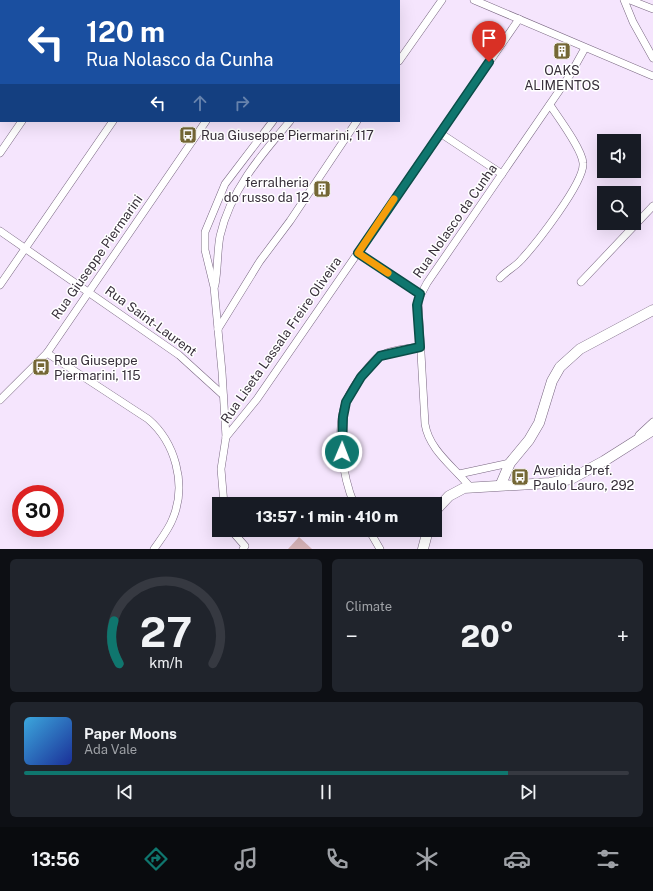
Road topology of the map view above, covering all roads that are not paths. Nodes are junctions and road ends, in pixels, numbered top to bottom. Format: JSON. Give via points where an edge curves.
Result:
{"nodes":[{"id":1,"x":442,"y":0,"type":"edge"},
{"id":2,"x":474,"y":0,"type":"edge"},
{"id":3,"x":624,"y":0,"type":"edge"},
{"id":4,"x":630,"y":0,"type":"edge"},
{"id":5,"x":653,"y":9,"type":"edge"},
{"id":6,"x":519,"y":19,"type":"junction"},
{"id":7,"x":585,"y":48,"type":"junction"},
{"id":8,"x":653,"y":58,"type":"edge"},
{"id":9,"x":400,"y":60,"type":"edge"},
{"id":10,"x":653,"y":76,"type":"edge"},
{"id":11,"x":550,"y":105,"type":"junction"},
{"id":12,"x":21,"y":122,"type":"edge"},
{"id":13,"x":112,"y":122,"type":"edge"},
{"id":14,"x":205,"y":122,"type":"edge"},
{"id":15,"x":272,"y":122,"type":"edge"},
{"id":16,"x":289,"y":122,"type":"edge"},
{"id":17,"x":356,"y":122,"type":"edge"},
{"id":18,"x":440,"y":133,"type":"junction"},
{"id":19,"x":0,"y":153,"type":"edge"},
{"id":20,"x":502,"y":174,"type":"junction"},
{"id":21,"x":653,"y":206,"type":"edge"},
{"id":22,"x":0,"y":231,"type":"edge"},
{"id":23,"x":25,"y":249,"type":"junction"},
{"id":24,"x":358,"y":253,"type":"junction"},
{"id":25,"x":500,"y":278,"type":"dead end"},
{"id":26,"x":581,"y":282,"type":"dead end"},
{"id":27,"x":0,"y":285,"type":"edge"},
{"id":28,"x":214,"y":287,"type":"junction"},
{"id":29,"x":88,"y":292,"type":"junction"},
{"id":30,"x":420,"y":294,"type":"junction"},
{"id":31,"x":653,"y":310,"type":"edge"},
{"id":32,"x":218,"y":329,"type":"junction"},
{"id":33,"x":420,"y":347,"type":"junction"},
{"id":34,"x":47,"y":353,"type":"junction"},
{"id":35,"x":223,"y":395,"type":"junction"},
{"id":36,"x":0,"y":400,"type":"edge"},
{"id":37,"x":653,"y":422,"type":"edge"},
{"id":38,"x":653,"y":430,"type":"edge"},
{"id":39,"x":226,"y":437,"type":"junction"},
{"id":40,"x":626,"y":447,"type":"junction"},
{"id":41,"x":510,"y":463,"type":"junction"},
{"id":42,"x":459,"y":474,"type":"junction"},
{"id":43,"x":502,"y":484,"type":"junction"},
{"id":44,"x":470,"y":487,"type":"junction"},
{"id":45,"x":223,"y":497,"type":"edge"},
{"id":46,"x":352,"y":497,"type":"edge"},
{"id":47,"x":442,"y":502,"type":"edge"},
{"id":48,"x":236,"y":537,"type":"edge"},
{"id":49,"x":373,"y":537,"type":"edge"},
{"id":50,"x":426,"y":537,"type":"edge"},
{"id":51,"x":244,"y":548,"type":"edge"},
{"id":52,"x":154,"y":549,"type":"edge"},
{"id":53,"x":380,"y":549,"type":"edge"},
{"id":54,"x":423,"y":549,"type":"edge"}],
"edges":[{"from":1,"to":9,"type":"street"},
{"from":2,"to":6,"type":"street"},
{"from":3,"to":8,"type":"street"},
{"from":4,"to":5,"type":"street"},
{"from":6,"to":7,"type":"street"},
{"from":6,"to":18,"type":"street","name":"Rua Liseta Lassala Freire Oliveira"},
{"from":7,"to":10,"type":"street"},
{"from":7,"to":11,"type":"street","name":"Rua Nolasco da Cunha"},
{"from":11,"to":20,"type":"street","name":"Rua Nolasco da Cunha"},
{"from":11,"to":25,"type":"street","via":[[579,152],[583,170],[540,236],[519,262]]},
{"from":12,"to":19,"type":"street"},
{"from":13,"to":23,"type":"street"},
{"from":14,"to":29,"type":"street","name":"Rua Giuseppe Piermarini"},
{"from":15,"to":28,"type":"street","via":[[225,184],[208,223],[205,250]]},
{"from":16,"to":28,"type":"street","via":[[248,173],[226,216],[220,237],[218,271]]},
{"from":17,"to":32,"type":"street","via":[[260,261]]},
{"from":18,"to":20,"type":"street"},
{"from":18,"to":24,"type":"street","name":"Rua Liseta Lassala Freire Oliveira"},
{"from":20,"to":30,"type":"street","name":"Rua Nolasco da Cunha"},
{"from":21,"to":26,"type":"street"},
{"from":22,"to":23,"type":"street","name":"Rua Saint-Laurent"},
{"from":23,"to":27,"type":"street"},
{"from":23,"to":29,"type":"street","name":"Rua Saint-Laurent"},
{"from":24,"to":30,"type":"street"},
{"from":24,"to":39,"type":"street","name":"Rua Liseta Lassala Freire Oliveira","via":[[248,412]]},
{"from":28,"to":32,"type":"street"},
{"from":29,"to":34,"type":"street","name":"Rua Giuseppe Piermarini"},
{"from":29,"to":35,"type":"street","name":"Rua Saint-Laurent","via":[[190,363]]},
{"from":30,"to":33,"type":"street","name":"Rua Nolasco da Cunha","via":[[417,305]]},
{"from":31,"to":41,"type":"street","via":[[580,349],[564,362],[552,381],[538,426]]},
{"from":32,"to":35,"type":"street"},
{"from":33,"to":42,"type":"street","name":"Rua Nolasco da Cunha","via":[[427,435]]},
{"from":33,"to":46,"type":"street","via":[[377,358],[356,383],[346,402],[342,452]]},
{"from":34,"to":36,"type":"street","name":"Rua Giuseppe Piermarini"},
{"from":34,"to":52,"type":"street","via":[[148,419],[166,439],[176,466],[178,498],[170,524]]},
{"from":35,"to":39,"type":"street"},
{"from":37,"to":40,"type":"street"},
{"from":38,"to":40,"type":"street"},
{"from":39,"to":45,"type":"street","via":[[221,469]]},
{"from":40,"to":43,"type":"street","via":[[571,479],[550,483]]},
{"from":41,"to":42,"type":"street"},
{"from":41,"to":43,"type":"street"},
{"from":42,"to":44,"type":"street","name":"Rua Nolasco da Cunha"},
{"from":43,"to":44,"type":"street"},
{"from":44,"to":47,"type":"street","via":[[453,492]]},
{"from":48,"to":51,"type":"street"},
{"from":49,"to":53,"type":"street"},
{"from":50,"to":54,"type":"street"}]}
